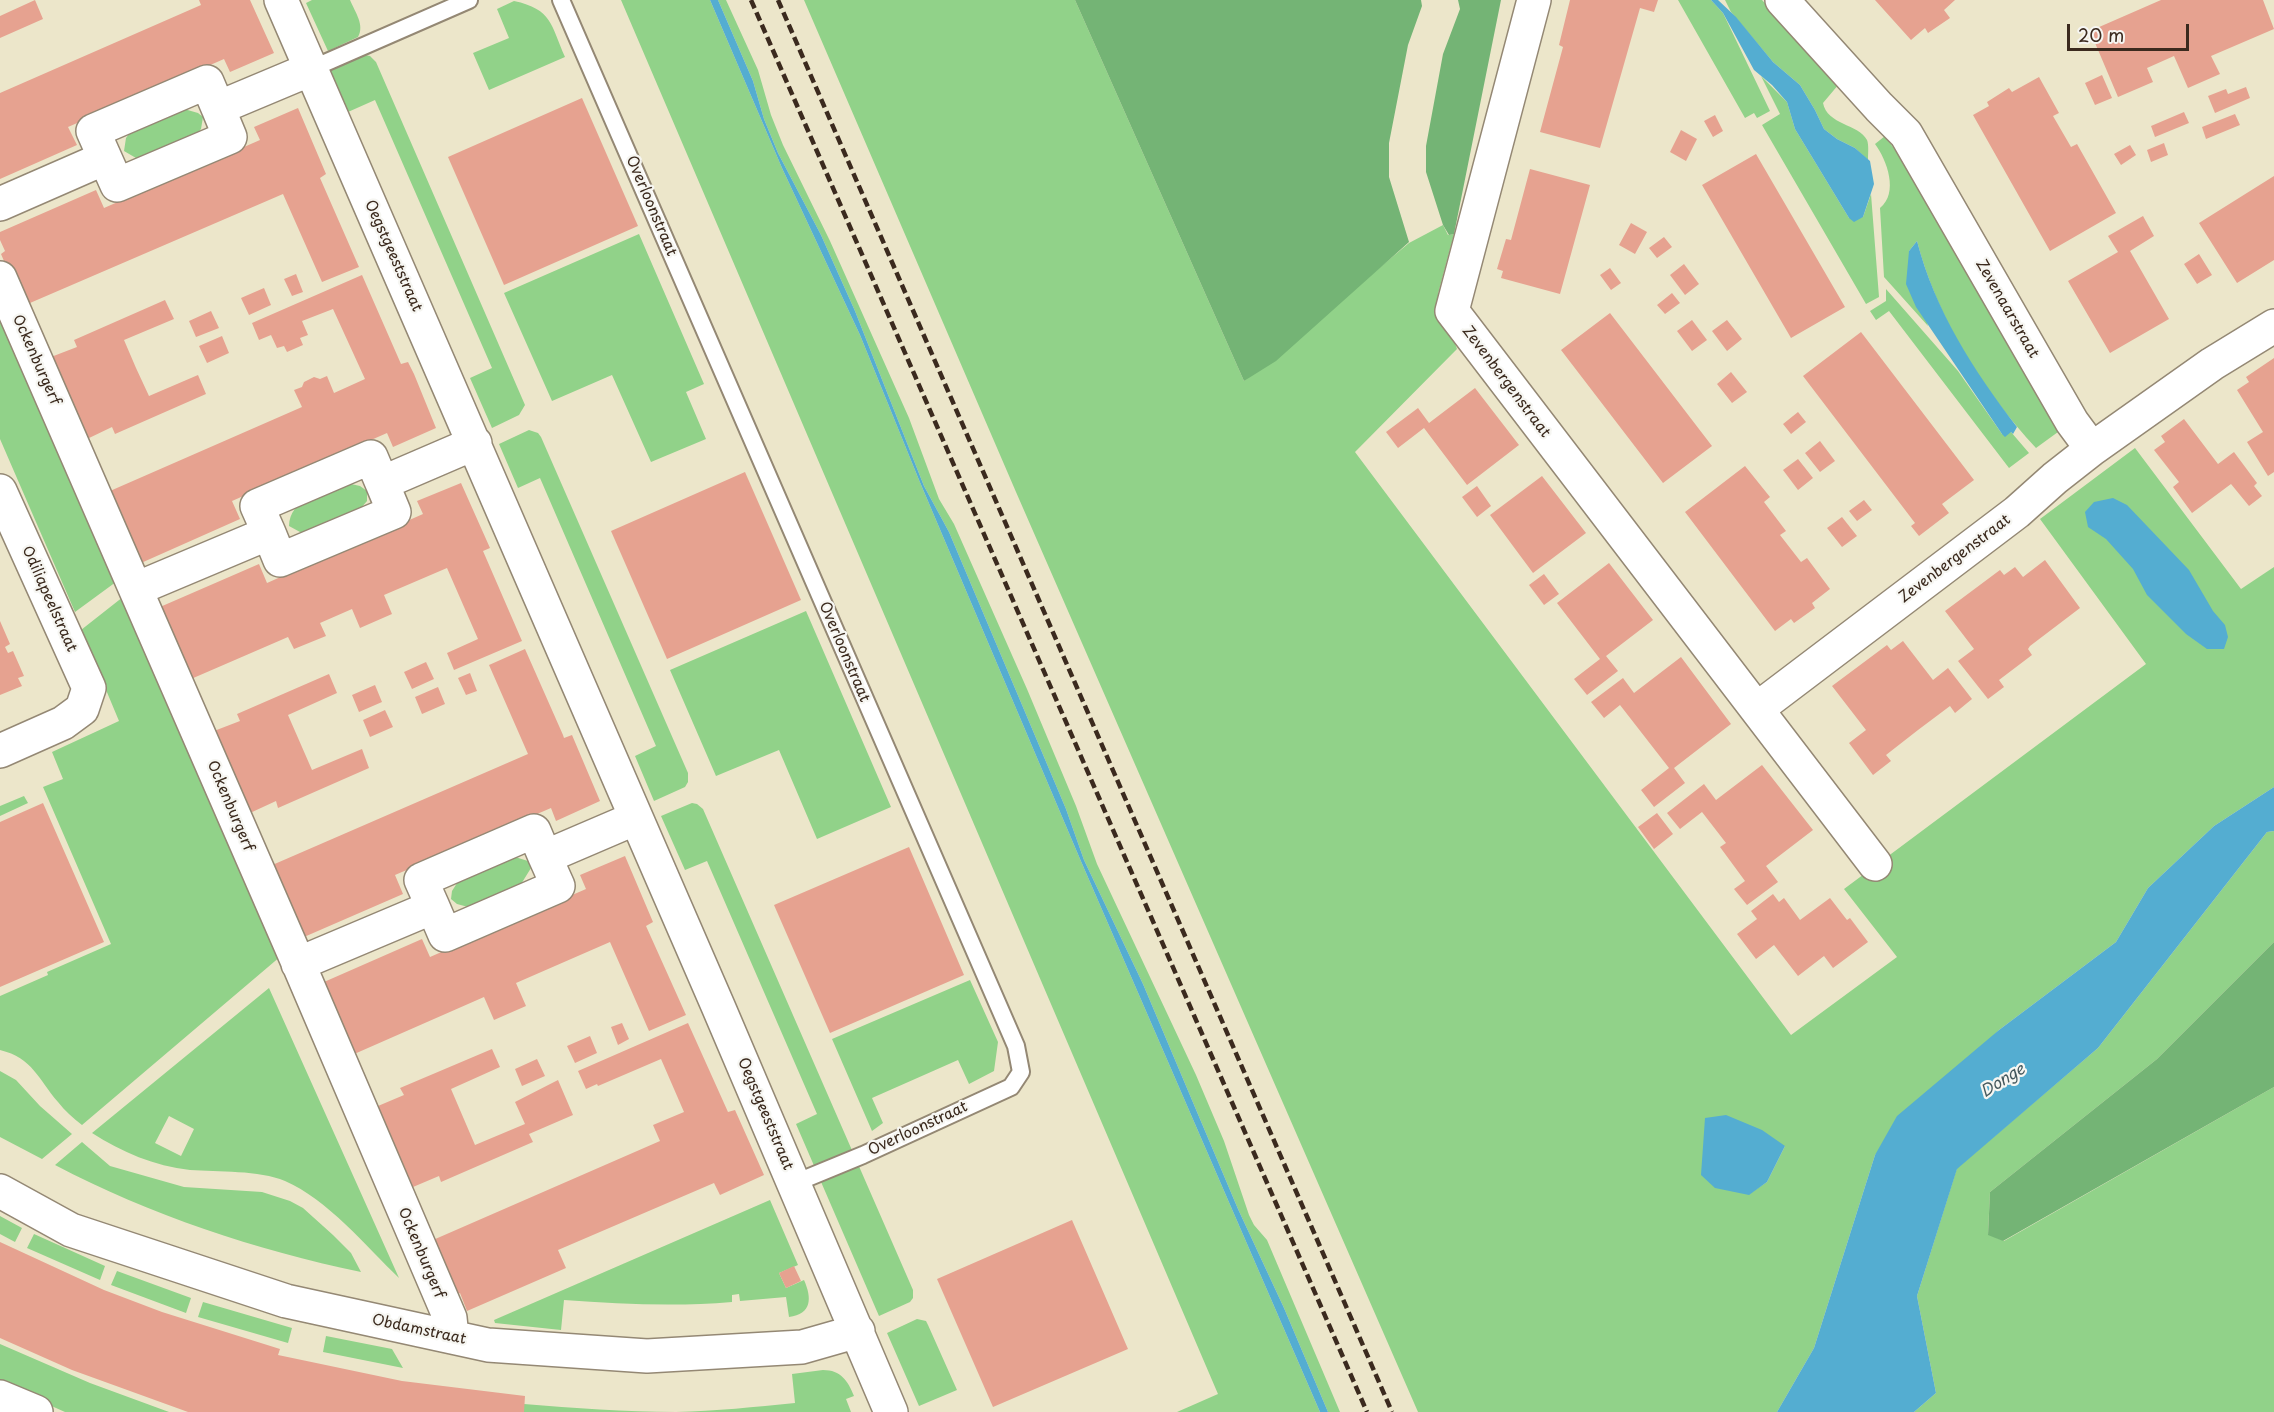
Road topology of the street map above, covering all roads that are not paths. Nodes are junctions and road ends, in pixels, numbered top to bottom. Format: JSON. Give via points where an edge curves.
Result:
{"nodes":[{"id":1,"x":281,"y":0,"type":"edge"},
{"id":2,"x":469,"y":0,"type":"edge"},
{"id":3,"x":561,"y":0,"type":"edge"},
{"id":4,"x":1534,"y":0,"type":"edge"},
{"id":5,"x":1782,"y":0,"type":"edge"},
{"id":6,"x":311,"y":69,"type":"junction"},
{"id":7,"x":218,"y":108,"type":"junction"},
{"id":8,"x":105,"y":158,"type":"junction"},
{"id":9,"x":0,"y":204,"type":"edge"},
{"id":10,"x":0,"y":278,"type":"edge"},
{"id":11,"x":2274,"y":326,"type":"edge"},
{"id":12,"x":475,"y":443,"type":"junction"},
{"id":13,"x":2092,"y":449,"type":"junction"},
{"id":14,"x":382,"y":483,"type":"junction"},
{"id":15,"x":0,"y":491,"type":"edge"},
{"id":16,"x":269,"y":533,"type":"junction"},
{"id":17,"x":136,"y":590,"type":"junction"},
{"id":18,"x":1757,"y":709,"type":"junction"},
{"id":19,"x":0,"y":751,"type":"edge"},
{"id":20,"x":636,"y":818,"type":"junction"},
{"id":21,"x":545,"y":857,"type":"junction"},
{"id":22,"x":1875,"y":864,"type":"dead end"},
{"id":23,"x":433,"y":907,"type":"junction"},
{"id":24,"x":298,"y":964,"type":"junction"},
{"id":25,"x":795,"y":1184,"type":"junction"},
{"id":26,"x":0,"y":1191,"type":"edge"},
{"id":27,"x":858,"y":1331,"type":"junction"},
{"id":28,"x":452,"y":1337,"type":"junction"},
{"id":29,"x":0,"y":1397,"type":"edge"},
{"id":30,"x":36,"y":1412,"type":"edge"},
{"id":31,"x":891,"y":1412,"type":"edge"}],
"edges":[{"from":1,"to":6,"type":"street","name":"Oegstgeeststraat"},
{"from":2,"to":6,"type":"lane"},
{"from":3,"to":25,"type":"lane","name":"Overloonstraat","via":[[1016,1046],[1021,1072],[1011,1087]]},
{"from":4,"to":18,"type":"street","name":"Zevenbergenstraat","via":[[1452,311]]},
{"from":5,"to":13,"type":"street","name":"Zevenaarstraat","via":[[1906,134],[2072,422]]},
{"from":6,"to":7,"type":"street"},
{"from":6,"to":12,"type":"street","name":"Oegstgeeststraat"},
{"from":7,"to":8,"type":"street","via":[[207,82],[93,131]]},
{"from":7,"to":8,"type":"street","via":[[230,137],[117,185]]},
{"from":8,"to":9,"type":"street"},
{"from":10,"to":17,"type":"street","name":"Ockenburgerf"},
{"from":11,"to":13,"type":"street","via":[[2212,364]]},
{"from":12,"to":14,"type":"street"},
{"from":12,"to":20,"type":"street","name":"Oegstgeeststraat"},
{"from":13,"to":18,"type":"street","name":"Zevenbergenstraat","via":[[2017,512]]},
{"from":14,"to":16,"type":"street","via":[[371,457],[257,506]]},
{"from":14,"to":16,"type":"street","via":[[394,512],[280,561]]},
{"from":15,"to":19,"type":"street","name":"Odiliapeelstraat","via":[[89,688],[82,709],[63,723]]},
{"from":16,"to":17,"type":"street"},
{"from":17,"to":24,"type":"street","name":"Ockenburgerf"},
{"from":18,"to":22,"type":"street","name":"Zevenbergenstraat"},
{"from":20,"to":21,"type":"street"},
{"from":20,"to":25,"type":"street","name":"Oegstgeeststraat"},
{"from":21,"to":23,"type":"street","via":[[534,831],[421,880]]},
{"from":21,"to":23,"type":"street","via":[[558,886],[444,935]]},
{"from":23,"to":24,"type":"street"},
{"from":24,"to":28,"type":"street","name":"Ockenburgerf","via":[[450,1318]]},
{"from":25,"to":27,"type":"street","name":"Oegstgeeststraat"},
{"from":26,"to":28,"type":"street","name":"Obdamstraat","via":[[71,1230],[286,1301]]},
{"from":27,"to":28,"type":"street","name":"Obdamstraat","via":[[802,1347],[647,1356],[488,1345]]},
{"from":27,"to":31,"type":"street","name":"Oegstgeeststraat"},
{"from":29,"to":30,"type":"street"}]}
